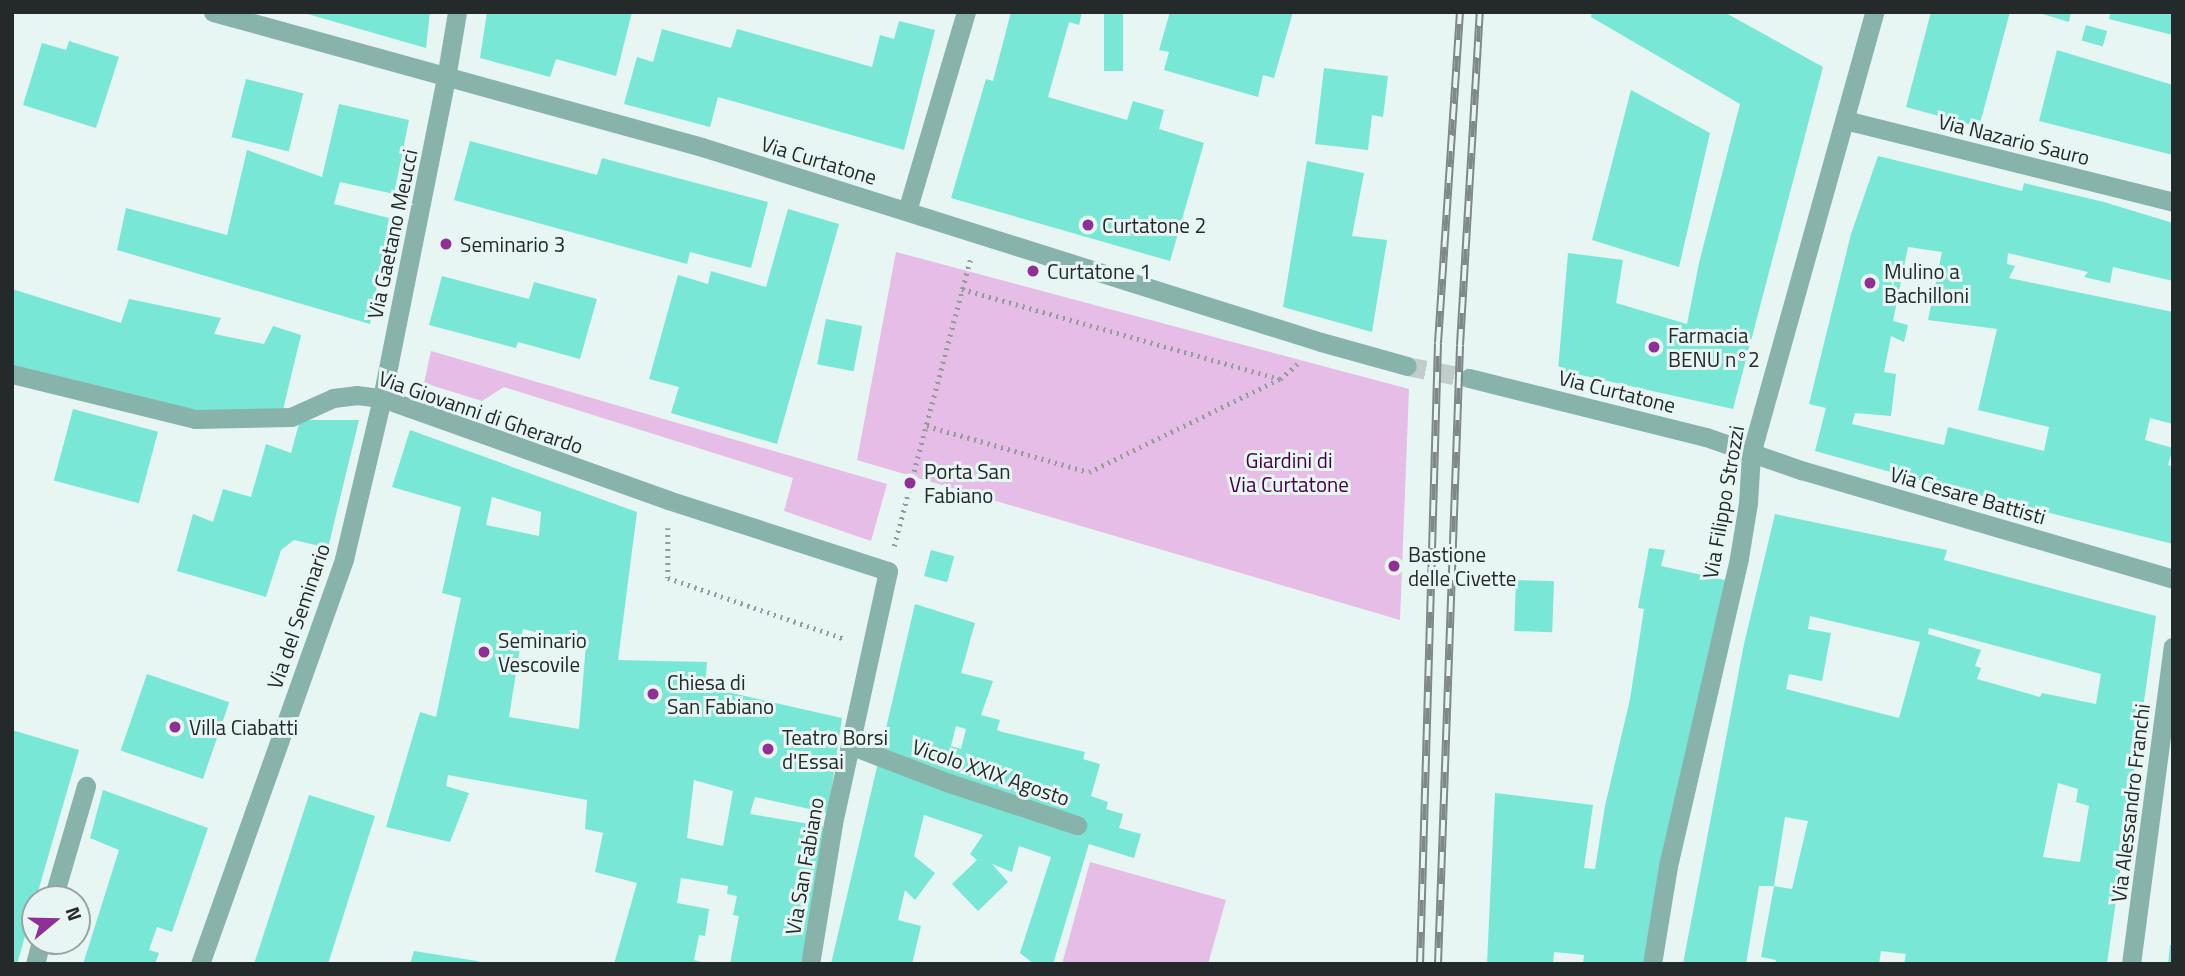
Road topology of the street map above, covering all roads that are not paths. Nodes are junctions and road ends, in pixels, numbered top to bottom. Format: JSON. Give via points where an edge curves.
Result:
{"nodes":[{"id":1,"x":213,"y":12,"type":"edge"},
{"id":2,"x":457,"y":12,"type":"edge"},
{"id":3,"x":966,"y":12,"type":"edge"},
{"id":4,"x":1874,"y":12,"type":"edge"},
{"id":5,"x":446,"y":78,"type":"junction"},
{"id":6,"x":1845,"y":120,"type":"junction"},
{"id":7,"x":2173,"y":202,"type":"edge"},
{"id":8,"x":907,"y":211,"type":"junction"},
{"id":9,"x":1407,"y":366,"type":"tunnel mouth"},
{"id":10,"x":12,"y":373,"type":"edge"},
{"id":11,"x":1469,"y":378,"type":"tunnel mouth"},
{"id":12,"x":382,"y":398,"type":"junction"},
{"id":13,"x":1751,"y":454,"type":"junction"},
{"id":14,"x":888,"y":571,"type":"joint"},
{"id":15,"x":2173,"y":579,"type":"edge"},
{"id":16,"x":2173,"y":647,"type":"edge"},
{"id":17,"x":852,"y":746,"type":"junction"},
{"id":18,"x":86,"y":786,"type":"dead end"},
{"id":19,"x":1077,"y":825,"type":"dead end"},
{"id":20,"x":57,"y":885,"type":"edge"},
{"id":21,"x":200,"y":964,"type":"edge"},
{"id":22,"x":810,"y":964,"type":"edge"},
{"id":23,"x":1652,"y":964,"type":"edge"},
{"id":24,"x":2132,"y":964,"type":"edge"}],
"edges":[{"from":1,"to":5,"type":"street","name":"Via Curtatone"},
{"from":2,"to":5,"type":"street","name":"Via Gaetano Meucci"},
{"from":3,"to":8,"type":"street"},
{"from":4,"to":6,"type":"street","name":"Via Filippo Strozzi"},
{"from":5,"to":8,"type":"street","name":"Via Curtatone","via":[[702,147]]},
{"from":5,"to":12,"type":"street","name":"Via Gaetano Meucci"},
{"from":6,"to":7,"type":"street","name":"Via Nazario Sauro"},
{"from":6,"to":13,"type":"street","name":"Via Filippo Strozzi"},
{"from":8,"to":9,"type":"street","name":"Via Curtatone"},
{"from":10,"to":12,"type":"street","name":"Via Giovanni di Gherardo","via":[[195,419],[291,416],[333,398]]},
{"from":11,"to":13,"type":"street","name":"Via Curtatone","via":[[1706,437]]},
{"from":12,"to":14,"type":"street","name":"Via Giovanni di Gherardo","via":[[668,500]]},
{"from":12,"to":21,"type":"street","name":"Via del Seminario","via":[[344,559]]},
{"from":13,"to":15,"type":"street","name":"Via Cesare Battisti"},
{"from":13,"to":23,"type":"street","name":"Via Filippo Strozzi","via":[[1738,558],[1668,866]]},
{"from":14,"to":17,"type":"street","name":"Via San Fabiano"},
{"from":16,"to":24,"type":"street","name":"Via Alessandro Franchi"},
{"from":17,"to":19,"type":"street","name":"Vicolo XXIX Agosto"},
{"from":17,"to":22,"type":"street","name":"Via San Fabiano","via":[[833,824]]},
{"from":18,"to":20,"type":"street"}]}
